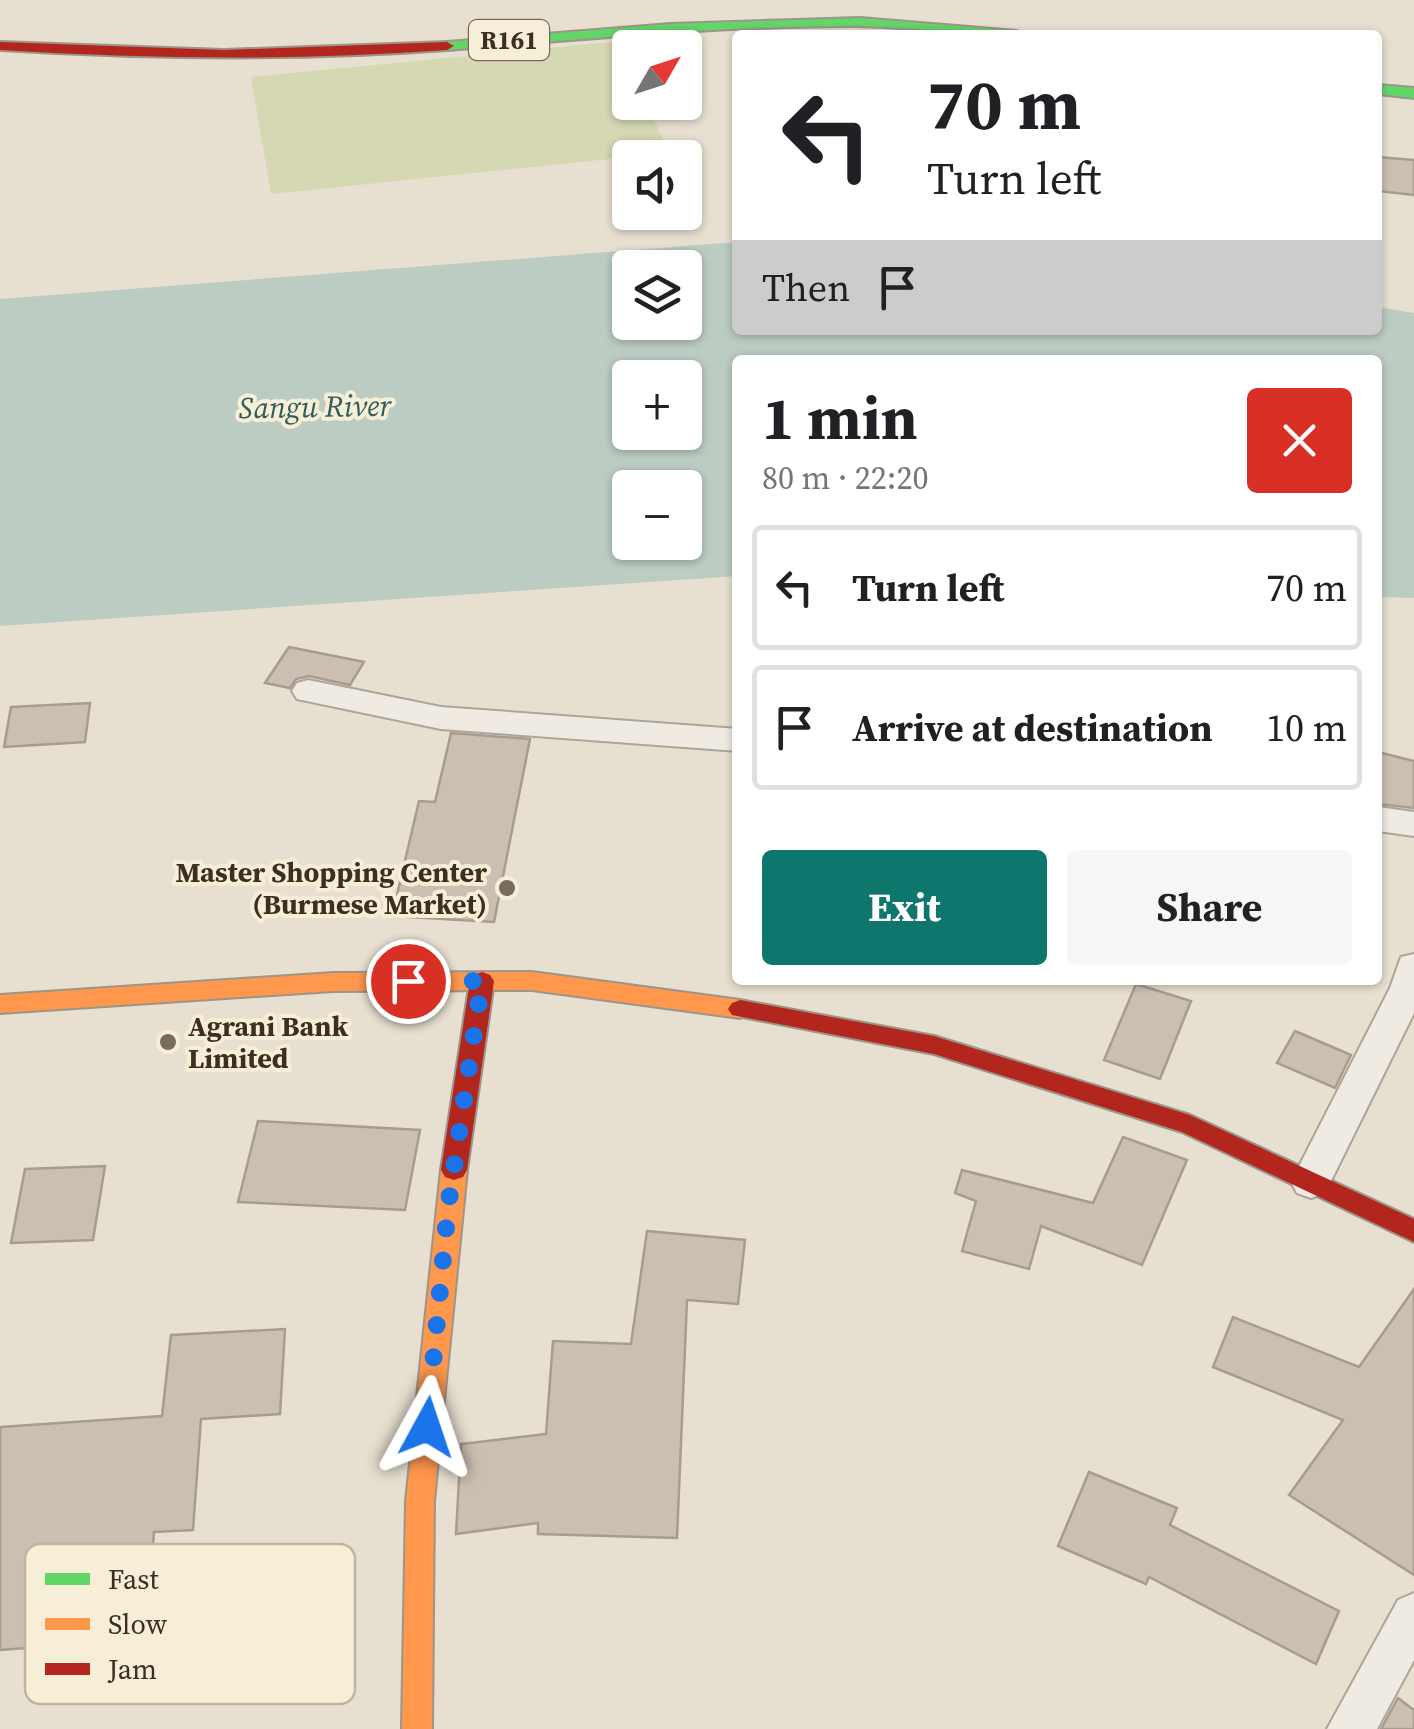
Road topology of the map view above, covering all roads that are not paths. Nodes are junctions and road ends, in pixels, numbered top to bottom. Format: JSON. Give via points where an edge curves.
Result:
{"nodes":[{"id":1,"x":957,"y":30,"type":"edge"},
{"id":2,"x":0,"y":46,"type":"edge"},
{"id":3,"x":1382,"y":90,"type":"edge"},
{"id":4,"x":1414,"y":93,"type":"edge"},
{"id":5,"x":308,"y":690,"type":"dead end"},
{"id":6,"x":732,"y":740,"type":"edge"},
{"id":7,"x":1382,"y":820,"type":"edge"},
{"id":8,"x":1414,"y":824,"type":"edge"},
{"id":9,"x":1414,"y":967,"type":"edge"},
{"id":10,"x":482,"y":981,"type":"junction"},
{"id":11,"x":0,"y":1004,"type":"edge"},
{"id":12,"x":1311,"y":1182,"type":"junction"},
{"id":13,"x":1414,"y":1230,"type":"edge"},
{"id":14,"x":1414,"y":1615,"type":"edge"},
{"id":15,"x":417,"y":1729,"type":"edge"},
{"id":16,"x":1351,"y":1729,"type":"edge"}],
"edges":[{"from":1,"to":2,"type":"street","number":"R161","via":[[860,22],[670,28],[361,53]]},
{"from":3,"to":4,"type":"street"},
{"from":5,"to":6,"type":"street","via":[[441,718]]},
{"from":7,"to":8,"type":"street"},
{"from":9,"to":12,"type":"street"},
{"from":10,"to":11,"type":"street","via":[[333,982]]},
{"from":10,"to":12,"type":"street","via":[[532,980],[718,1005],[934,1045],[1190,1125]]},
{"from":10,"to":15,"type":"street","via":[[448,1207],[420,1501]]},
{"from":12,"to":13,"type":"street"},
{"from":14,"to":16,"type":"street"}]}
